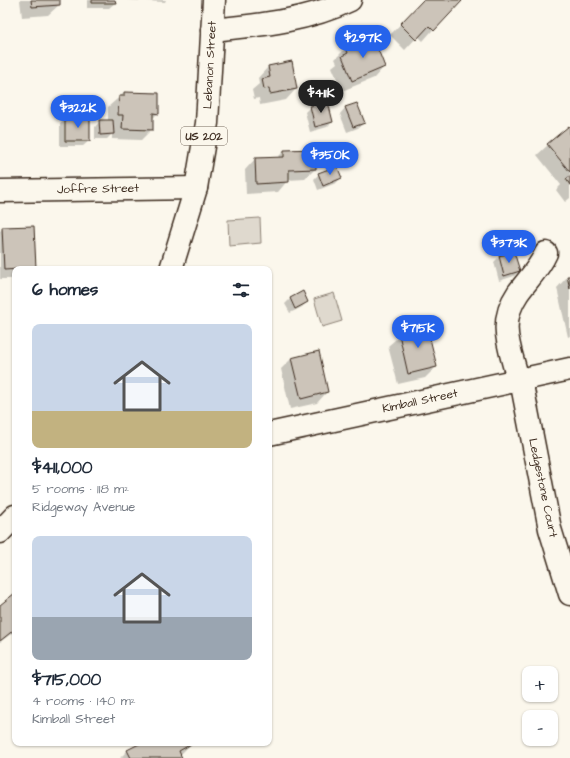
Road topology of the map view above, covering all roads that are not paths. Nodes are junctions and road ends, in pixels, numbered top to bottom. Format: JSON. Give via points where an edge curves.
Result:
{"nodes":[{"id":1,"x":214,"y":0,"type":"edge"},
{"id":2,"x":350,"y":0,"type":"edge"},
{"id":3,"x":212,"y":30,"type":"junction"},
{"id":4,"x":196,"y":188,"type":"junction"},
{"id":5,"x":0,"y":191,"type":"edge"},
{"id":6,"x":546,"y":253,"type":"dead end"},
{"id":7,"x":172,"y":266,"type":"edge"},
{"id":8,"x":570,"y":369,"type":"edge"},
{"id":9,"x":519,"y":380,"type":"junction"},
{"id":10,"x":272,"y":433,"type":"edge"},
{"id":11,"x":12,"y":519,"type":"edge"},
{"id":12,"x":0,"y":532,"type":"edge"},
{"id":13,"x":570,"y":594,"type":"edge"}],
"edges":[{"from":1,"to":3,"type":"main road","name":"Lebanon Street","number":"US 202"},
{"from":2,"to":3,"type":"main road","via":[[291,21]]},
{"from":3,"to":4,"type":"main road","name":"Lebanon Street","number":"US 202","via":[[206,123]]},
{"from":4,"to":5,"type":"main road","name":"Joffre Street"},
{"from":4,"to":7,"type":"main road","name":"Lebanon Street","number":"US 202"},
{"from":6,"to":9,"type":"main road","name":"Ledgestone Court","via":[[538,269],[518,292],[508,310],[505,322],[506,336]]},
{"from":8,"to":9,"type":"main road","name":"Kimball Street"},
{"from":9,"to":10,"type":"main road","name":"Kimball Street"},
{"from":9,"to":13,"type":"main road","name":"Ledgestone Court","via":[[550,529]]},
{"from":11,"to":12,"type":"main road"}]}
